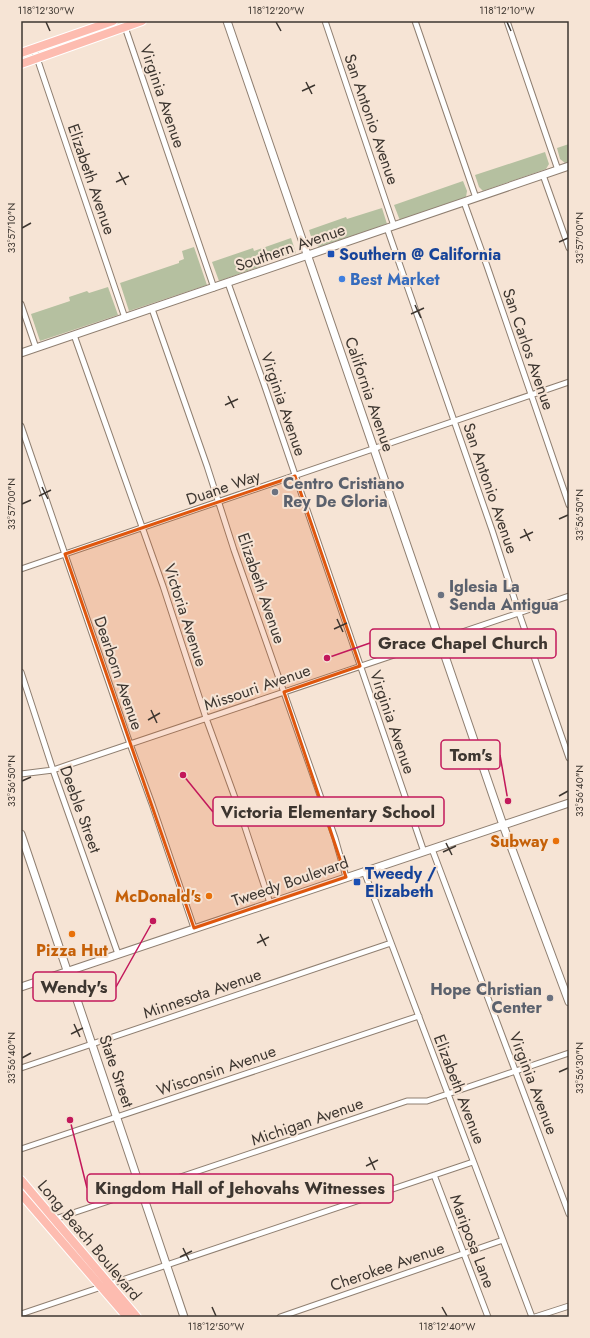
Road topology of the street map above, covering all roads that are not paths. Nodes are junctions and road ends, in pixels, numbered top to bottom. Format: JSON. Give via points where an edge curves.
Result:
{"nodes":[{"id":1,"x":114,"y":21,"type":"edge"},
{"id":2,"x":142,"y":21,"type":"edge"},
{"id":3,"x":227,"y":21,"type":"edge"},
{"id":4,"x":325,"y":21,"type":"edge"},
{"id":5,"x":415,"y":21,"type":"edge"},
{"id":6,"x":507,"y":21,"type":"edge"},
{"id":7,"x":125,"y":27,"type":"junction"},
{"id":8,"x":34,"y":49,"type":"junction"},
{"id":9,"x":21,"y":53,"type":"edge"},
{"id":10,"x":37,"y":58,"type":"junction"},
{"id":11,"x":21,"y":64,"type":"edge"},
{"id":12,"x":569,"y":166,"type":"edge"},
{"id":13,"x":558,"y":170,"type":"junction"},
{"id":14,"x":543,"y":175,"type":"junction"},
{"id":15,"x":476,"y":198,"type":"junction"},
{"id":16,"x":464,"y":202,"type":"junction"},
{"id":17,"x":394,"y":226,"type":"junction"},
{"id":18,"x":387,"y":228,"type":"junction"},
{"id":19,"x":569,"y":248,"type":"edge"},
{"id":20,"x":308,"y":256,"type":"junction"},
{"id":21,"x":228,"y":283,"type":"junction"},
{"id":22,"x":214,"y":288,"type":"junction"},
{"id":23,"x":21,"y":304,"type":"edge"},
{"id":24,"x":152,"y":309,"type":"junction"},
{"id":25,"x":125,"y":318,"type":"junction"},
{"id":26,"x":74,"y":335,"type":"junction"},
{"id":27,"x":36,"y":348,"type":"junction"},
{"id":28,"x":21,"y":353,"type":"edge"},
{"id":29,"x":569,"y":382,"type":"edge"},
{"id":30,"x":532,"y":395,"type":"junction"},
{"id":31,"x":455,"y":421,"type":"junction"},
{"id":32,"x":21,"y":426,"type":"edge"},
{"id":33,"x":374,"y":449,"type":"junction"},
{"id":34,"x":295,"y":476,"type":"junction"},
{"id":35,"x":218,"y":502,"type":"junction"},
{"id":36,"x":569,"y":505,"type":"edge"},
{"id":37,"x":142,"y":528,"type":"junction"},
{"id":38,"x":65,"y":554,"type":"junction"},
{"id":39,"x":21,"y":569,"type":"edge"},
{"id":40,"x":569,"y":596,"type":"edge"},
{"id":41,"x":519,"y":613,"type":"junction"},
{"id":42,"x":440,"y":639,"type":"junction"},
{"id":43,"x":360,"y":666,"type":"junction"},
{"id":44,"x":21,"y":672,"type":"edge"},
{"id":45,"x":284,"y":692,"type":"junction"},
{"id":46,"x":206,"y":718,"type":"junction"},
{"id":47,"x":130,"y":744,"type":"junction"},
{"id":48,"x":569,"y":758,"type":"edge"},
{"id":49,"x":53,"y":770,"type":"junction"},
{"id":50,"x":21,"y":774,"type":"edge"},
{"id":51,"x":569,"y":803,"type":"edge"},
{"id":52,"x":504,"y":825,"type":"junction"},
{"id":53,"x":21,"y":834,"type":"edge"},
{"id":54,"x":432,"y":849,"type":"junction"},
{"id":55,"x":424,"y":852,"type":"junction"},
{"id":56,"x":364,"y":871,"type":"junction"},
{"id":57,"x":346,"y":877,"type":"junction"},
{"id":58,"x":270,"y":903,"type":"junction"},
{"id":59,"x":194,"y":928,"type":"junction"},
{"id":60,"x":391,"y":943,"type":"junction"},
{"id":61,"x":118,"y":954,"type":"junction"},
{"id":62,"x":68,"y":970,"type":"junction"},
{"id":63,"x":21,"y":987,"type":"edge"},
{"id":64,"x":569,"y":1002,"type":"edge"},
{"id":65,"x":418,"y":1016,"type":"junction"},
{"id":66,"x":93,"y":1044,"type":"junction"},
{"id":67,"x":569,"y":1053,"type":"edge"},
{"id":68,"x":21,"y":1068,"type":"edge"},
{"id":69,"x":515,"y":1071,"type":"junction"},
{"id":70,"x":448,"y":1094,"type":"junction"},
{"id":71,"x":117,"y":1117,"type":"junction"},
{"id":72,"x":21,"y":1149,"type":"edge"},
{"id":73,"x":474,"y":1162,"type":"junction"},
{"id":74,"x":434,"y":1175,"type":"junction"},
{"id":75,"x":21,"y":1180,"type":"edge"},
{"id":76,"x":142,"y":1190,"type":"junction"},
{"id":77,"x":21,"y":1194,"type":"edge"},
{"id":78,"x":569,"y":1214,"type":"edge"},
{"id":79,"x":55,"y":1219,"type":"junction"},
{"id":80,"x":503,"y":1240,"type":"junction"},
{"id":81,"x":464,"y":1253,"type":"junction"},
{"id":82,"x":167,"y":1265,"type":"junction"},
{"id":83,"x":105,"y":1285,"type":"junction"},
{"id":84,"x":569,"y":1306,"type":"edge"},
{"id":85,"x":21,"y":1314,"type":"edge"},
{"id":86,"x":126,"y":1317,"type":"edge"},
{"id":87,"x":137,"y":1317,"type":"edge"},
{"id":88,"x":184,"y":1317,"type":"edge"},
{"id":89,"x":280,"y":1317,"type":"edge"},
{"id":90,"x":488,"y":1317,"type":"edge"},
{"id":91,"x":532,"y":1317,"type":"edge"},
{"id":92,"x":535,"y":1317,"type":"edge"}],
"edges":[{"from":1,"to":8,"type":"main road"},
{"from":2,"to":7,"type":"main road"},
{"from":3,"to":20,"type":"main road","name":"California Avenue"},
{"from":4,"to":17,"type":"street","name":"San Antonio Avenue"},
{"from":5,"to":15,"type":"street"},
{"from":6,"to":13,"type":"street"},
{"from":7,"to":10,"type":"main road"},
{"from":7,"to":22,"type":"street","name":"Virginia Avenue"},
{"from":8,"to":9,"type":"main road"},
{"from":8,"to":10,"type":"street","name":"Elizabeth Avenue"},
{"from":10,"to":11,"type":"main road"},
{"from":10,"to":25,"type":"street","name":"Elizabeth Avenue"},
{"from":12,"to":13,"type":"main road","name":"Southern Avenue"},
{"from":13,"to":14,"type":"main road","name":"Southern Avenue"},
{"from":14,"to":15,"type":"main road","name":"Southern Avenue"},
{"from":14,"to":19,"type":"street"},
{"from":15,"to":16,"type":"main road","name":"Southern Avenue"},
{"from":16,"to":17,"type":"main road","name":"Southern Avenue"},
{"from":16,"to":30,"type":"street","name":"San Carlos Avenue"},
{"from":17,"to":18,"type":"main road","name":"Southern Avenue"},
{"from":18,"to":20,"type":"main road","name":"Southern Avenue"},
{"from":18,"to":31,"type":"street","name":"San Antonio Avenue"},
{"from":20,"to":21,"type":"main road","name":"Southern Avenue"},
{"from":20,"to":33,"type":"main road","name":"California Avenue"},
{"from":21,"to":22,"type":"main road","name":"Southern Avenue"},
{"from":21,"to":34,"type":"street","name":"Virginia Avenue"},
{"from":22,"to":24,"type":"main road","name":"Southern Avenue"},
{"from":23,"to":27,"type":"street"},
{"from":24,"to":25,"type":"main road","name":"Southern Avenue"},
{"from":24,"to":35,"type":"street","name":"Elizabeth Avenue"},
{"from":25,"to":26,"type":"main road","name":"Southern Avenue"},
{"from":26,"to":27,"type":"main road","name":"Southern Avenue"},
{"from":26,"to":37,"type":"street","name":"Victoria Avenue"},
{"from":27,"to":28,"type":"main road","name":"Southern Avenue"},
{"from":29,"to":30,"type":"street","name":"Duane Way"},
{"from":30,"to":31,"type":"street","name":"Duane Way"},
{"from":30,"to":36,"type":"street","name":"San Carlos Avenue"},
{"from":31,"to":33,"type":"street","name":"Duane Way"},
{"from":31,"to":41,"type":"street","name":"San Antonio Avenue"},
{"from":32,"to":38,"type":"street","name":"Dearborn Avenue"},
{"from":33,"to":34,"type":"street","name":"Duane Way"},
{"from":33,"to":42,"type":"main road","name":"California Avenue"},
{"from":34,"to":35,"type":"street","name":"Duane Way"},
{"from":34,"to":43,"type":"street","name":"Virginia Avenue"},
{"from":35,"to":37,"type":"street","name":"Duane Way"},
{"from":35,"to":45,"type":"street","name":"Elizabeth Avenue"},
{"from":37,"to":38,"type":"street","name":"Duane Way"},
{"from":37,"to":46,"type":"street","name":"Victoria Avenue"},
{"from":38,"to":39,"type":"street","name":"Duane Way"},
{"from":38,"to":47,"type":"street","name":"Dearborn Avenue"},
{"from":40,"to":41,"type":"street","name":"Missouri Avenue"},
{"from":41,"to":42,"type":"street","name":"Missouri Avenue"},
{"from":41,"to":48,"type":"street","name":"San Antonio Avenue"},
{"from":42,"to":43,"type":"street","name":"Missouri Avenue"},
{"from":42,"to":52,"type":"main road","name":"California Avenue"},
{"from":43,"to":45,"type":"street","name":"Missouri Avenue"},
{"from":43,"to":55,"type":"street","name":"Virginia Avenue"},
{"from":44,"to":49,"type":"street","name":"Deeble Street"},
{"from":45,"to":46,"type":"street","name":"Missouri Avenue"},
{"from":45,"to":57,"type":"street","name":"Elizabeth Avenue"},
{"from":46,"to":47,"type":"street","name":"Missouri Avenue"},
{"from":46,"to":58,"type":"street","name":"Victoria Avenue"},
{"from":47,"to":49,"type":"street","name":"Missouri Avenue"},
{"from":47,"to":59,"type":"street","name":"Dearborn Avenue"},
{"from":49,"to":50,"type":"street","name":"Missouri Avenue"},
{"from":49,"to":61,"type":"street","name":"Deeble Street"},
{"from":51,"to":52,"type":"main road","name":"Tweedy Boulevard"},
{"from":52,"to":54,"type":"main road","name":"Tweedy Boulevard"},
{"from":52,"to":64,"type":"main road","name":"California Avenue"},
{"from":53,"to":62,"type":"main road","name":"State Street"},
{"from":54,"to":55,"type":"main road","name":"Tweedy Boulevard"},
{"from":54,"to":69,"type":"street","name":"Virginia Avenue"},
{"from":55,"to":56,"type":"main road","name":"Tweedy Boulevard"},
{"from":56,"to":57,"type":"main road","name":"Tweedy Boulevard"},
{"from":56,"to":60,"type":"street","name":"Elizabeth Avenue"},
{"from":57,"to":58,"type":"main road","name":"Tweedy Boulevard"},
{"from":58,"to":59,"type":"main road","name":"Tweedy Boulevard"},
{"from":59,"to":61,"type":"main road","name":"Tweedy Boulevard"},
{"from":60,"to":65,"type":"street","name":"Elizabeth Avenue"},
{"from":60,"to":66,"type":"street","name":"Minnesota Avenue"},
{"from":61,"to":62,"type":"main road","name":"Tweedy Boulevard"},
{"from":62,"to":63,"type":"main road","name":"Tweedy Boulevard"},
{"from":62,"to":66,"type":"main road","name":"State Street"},
{"from":65,"to":70,"type":"street","name":"Elizabeth Avenue"},
{"from":65,"to":71,"type":"street","name":"Wisconsin Avenue"},
{"from":66,"to":68,"type":"street","name":"Minnesota Avenue"},
{"from":66,"to":71,"type":"main road","name":"State Street"},
{"from":67,"to":69,"type":"street","name":"Michigan Avenue"},
{"from":69,"to":70,"type":"street","name":"Michigan Avenue"},
{"from":69,"to":78,"type":"street","name":"Virginia Avenue"},
{"from":70,"to":73,"type":"street","name":"Elizabeth Avenue"},
{"from":70,"to":76,"type":"street","name":"Michigan Avenue","via":[[427,1101],[407,1101]]},
{"from":71,"to":72,"type":"street","name":"Wisconsin Avenue"},
{"from":71,"to":76,"type":"main road","name":"State Street"},
{"from":73,"to":74,"type":"street"},
{"from":73,"to":80,"type":"street","name":"Elizabeth Avenue"},
{"from":74,"to":81,"type":"street","name":"Mariposa Lane"},
{"from":74,"to":82,"type":"street"},
{"from":75,"to":79,"type":"main road","name":"Long Beach Boulevard"},
{"from":76,"to":79,"type":"street","name":"Michigan Avenue"},
{"from":76,"to":82,"type":"main road","name":"State Street"},
{"from":77,"to":83,"type":"main road","name":"Long Beach Boulevard","via":[[76,1260]]},
{"from":79,"to":83,"type":"main road","name":"Long Beach Boulevard"},
{"from":80,"to":81,"type":"street","name":"Cherokee Avenue"},
{"from":80,"to":91,"type":"street","name":"Elizabeth Avenue"},
{"from":81,"to":89,"type":"street","name":"Cherokee Avenue"},
{"from":81,"to":90,"type":"street","name":"Mariposa Lane"},
{"from":82,"to":83,"type":"street"},
{"from":82,"to":88,"type":"main road","name":"State Street"},
{"from":83,"to":85,"type":"street"},
{"from":83,"to":86,"type":"main road","name":"Long Beach Boulevard"},
{"from":83,"to":87,"type":"main road","name":"Long Beach Boulevard"},
{"from":84,"to":92,"type":"street"}]}
